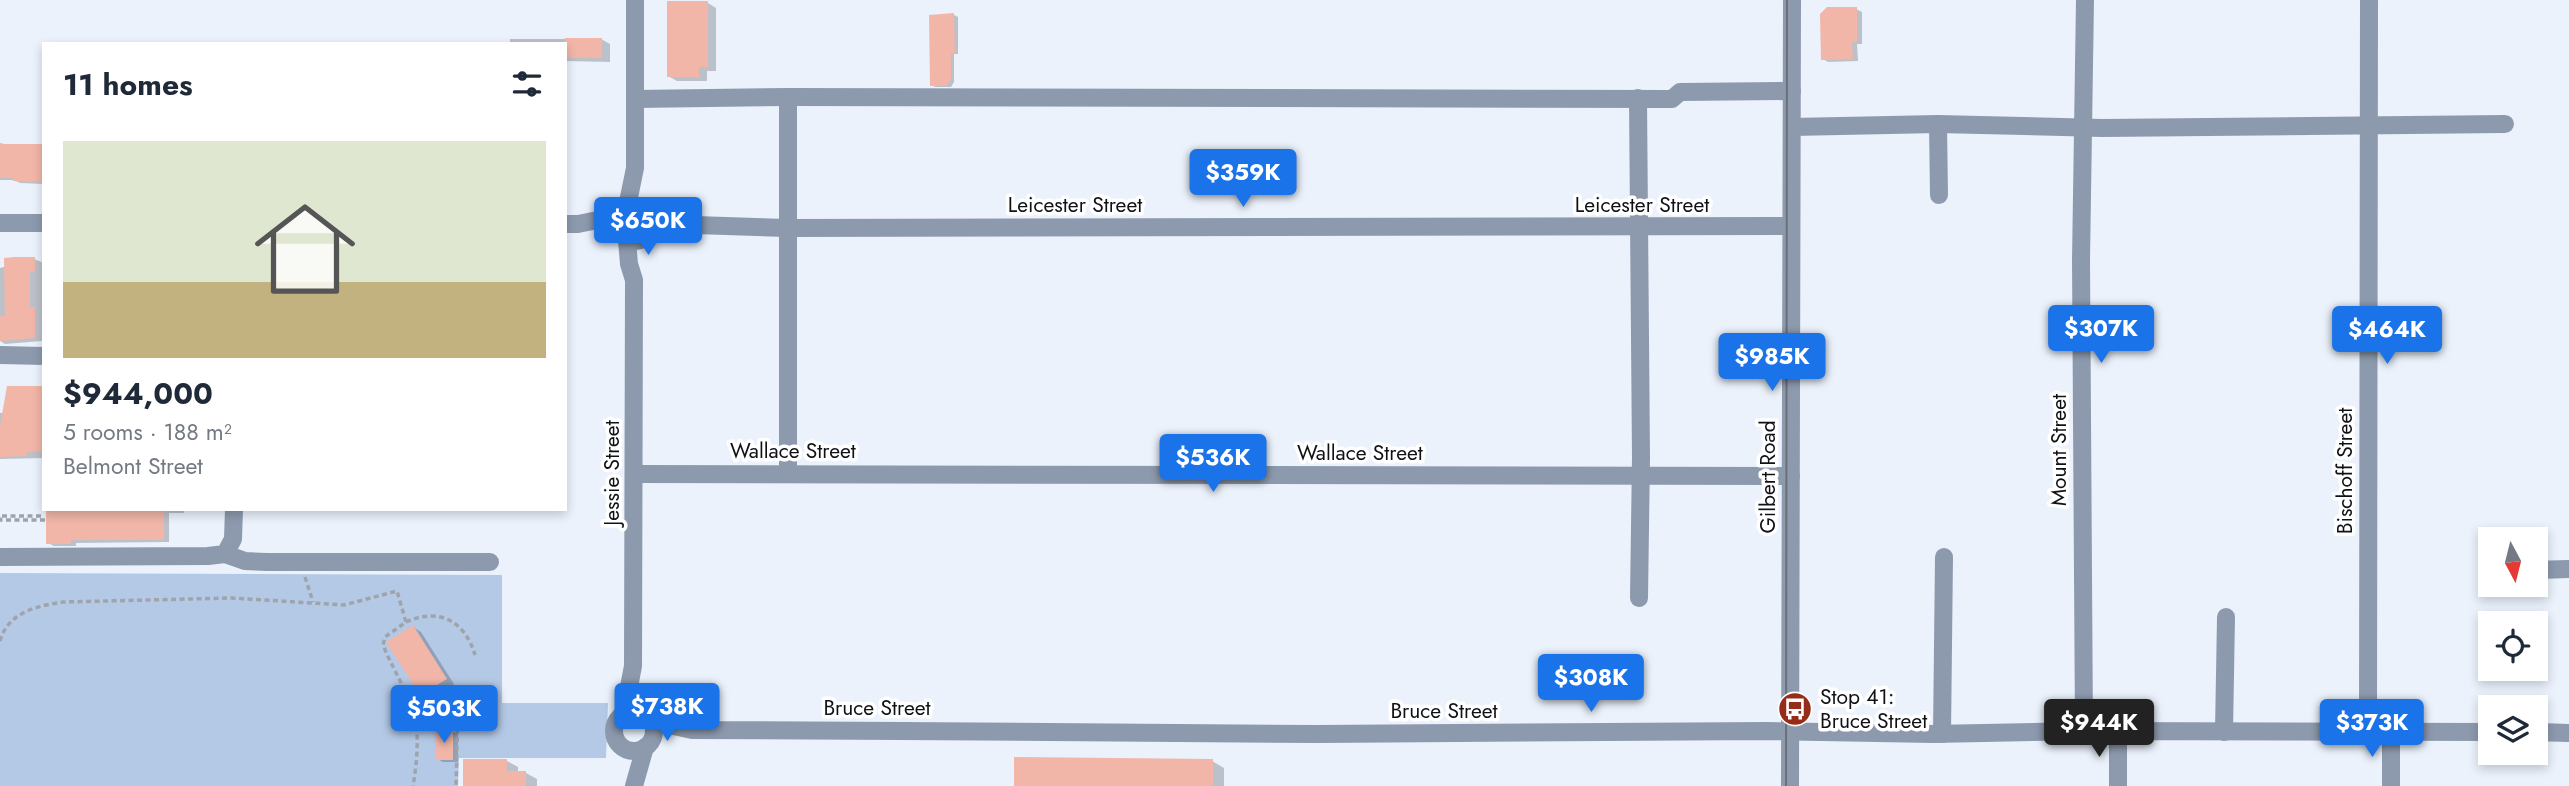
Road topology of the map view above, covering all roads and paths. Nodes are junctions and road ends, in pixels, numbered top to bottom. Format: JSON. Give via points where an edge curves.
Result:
{"nodes":[{"id":1,"x":635,"y":0,"type":"edge"},
{"id":2,"x":1792,"y":0,"type":"edge"},
{"id":3,"x":2085,"y":0,"type":"edge"},
{"id":4,"x":2369,"y":0,"type":"edge"},
{"id":5,"x":1792,"y":91,"type":"junction"},
{"id":6,"x":788,"y":97,"type":"junction"},
{"id":7,"x":1638,"y":98,"type":"junction"},
{"id":8,"x":635,"y":99,"type":"junction"},
{"id":9,"x":1938,"y":124,"type":"junction"},
{"id":10,"x":2367,"y":124,"type":"junction"},
{"id":11,"x":2505,"y":124,"type":"dead end"},
{"id":12,"x":1792,"y":127,"type":"junction"},
{"id":13,"x":2084,"y":128,"type":"junction"},
{"id":14,"x":635,"y":169,"type":"junction"},
{"id":15,"x":1939,"y":195,"type":"dead end"},
{"id":16,"x":624,"y":214,"type":"junction"},
{"id":17,"x":0,"y":223,"type":"edge"},
{"id":18,"x":42,"y":223,"type":"edge"},
{"id":19,"x":572,"y":225,"type":"edge"},
{"id":20,"x":647,"y":225,"type":"junction"},
{"id":21,"x":1791,"y":226,"type":"junction"},
{"id":22,"x":788,"y":228,"type":"junction"},
{"id":23,"x":1639,"y":228,"type":"junction"},
{"id":24,"x":624,"y":237,"type":"junction"},
{"id":25,"x":634,"y":281,"type":"junction"},
{"id":26,"x":0,"y":355,"type":"edge"},
{"id":27,"x":42,"y":356,"type":"edge"},
{"id":28,"x":635,"y":474,"type":"junction"},
{"id":29,"x":788,"y":474,"type":"junction"},
{"id":30,"x":1641,"y":476,"type":"junction"},
{"id":31,"x":1791,"y":476,"type":"junction"},
{"id":32,"x":234,"y":511,"type":"edge"},
{"id":33,"x":41,"y":516,"type":"dead end"},
{"id":34,"x":46,"y":520,"type":"dead end"},
{"id":35,"x":225,"y":554,"type":"junction"},
{"id":36,"x":0,"y":557,"type":"edge"},
{"id":37,"x":1944,"y":557,"type":"dead end"},
{"id":38,"x":303,"y":562,"type":"junction"},
{"id":39,"x":490,"y":562,"type":"dead end"},
{"id":40,"x":2569,"y":569,"type":"edge"},
{"id":41,"x":2548,"y":570,"type":"edge"},
{"id":42,"x":1639,"y":598,"type":"dead end"},
{"id":43,"x":313,"y":602,"type":"junction"},
{"id":44,"x":2226,"y":617,"type":"dead end"},
{"id":45,"x":406,"y":622,"type":"junction"},
{"id":46,"x":0,"y":641,"type":"edge"},
{"id":47,"x":475,"y":655,"type":"dead end"},
{"id":48,"x":633,"y":666,"type":"junction"},
{"id":49,"x":413,"y":711,"type":"junction"},
{"id":50,"x":624,"y":713,"type":"junction"},
{"id":51,"x":648,"y":717,"type":"junction"},
{"id":52,"x":692,"y":730,"type":"junction"},
{"id":53,"x":2084,"y":731,"type":"junction"},
{"id":54,"x":1791,"y":732,"type":"junction"},
{"id":55,"x":2118,"y":732,"type":"junction"},
{"id":56,"x":2224,"y":732,"type":"junction"},
{"id":57,"x":2368,"y":732,"type":"junction"},
{"id":58,"x":2391,"y":732,"type":"junction"},
{"id":59,"x":2478,"y":732,"type":"edge"},
{"id":60,"x":2548,"y":732,"type":"edge"},
{"id":61,"x":2569,"y":733,"type":"edge"},
{"id":62,"x":1942,"y":734,"type":"junction"},
{"id":63,"x":648,"y":744,"type":"junction"},
{"id":64,"x":623,"y":747,"type":"junction"},
{"id":65,"x":2391,"y":780,"type":"edge"},
{"id":66,"x":413,"y":786,"type":"edge"},
{"id":67,"x":456,"y":786,"type":"edge"},
{"id":68,"x":633,"y":786,"type":"edge"},
{"id":69,"x":1790,"y":786,"type":"edge"},
{"id":70,"x":2118,"y":786,"type":"edge"},
{"id":71,"x":2374,"y":786,"type":"edge"}],
"edges":[{"from":1,"to":8,"type":"street","name":"Jessie Street"},
{"from":2,"to":5,"type":"street","name":"Gilbert Road"},
{"from":3,"to":13,"type":"street","name":"Mount Street"},
{"from":4,"to":10,"type":"street","name":"Bischoff Street"},
{"from":5,"to":7,"type":"street","via":[[1680,92],[1672,99]]},
{"from":5,"to":12,"type":"street","name":"Gilbert Road"},
{"from":6,"to":7,"type":"street"},
{"from":6,"to":8,"type":"street"},
{"from":6,"to":22,"type":"street"},
{"from":7,"to":23,"type":"street"},
{"from":8,"to":14,"type":"street","name":"Jessie Street"},
{"from":9,"to":12,"type":"street"},
{"from":9,"to":13,"type":"street"},
{"from":9,"to":15,"type":"street"},
{"from":10,"to":11,"type":"street"},
{"from":10,"to":13,"type":"street"},
{"from":10,"to":57,"type":"street","name":"Bischoff Street"},
{"from":12,"to":21,"type":"street","name":"Gilbert Road"},
{"from":13,"to":53,"type":"street","name":"Mount Street"},
{"from":14,"to":16,"type":"street","name":"Jessie Street"},
{"from":14,"to":20,"type":"street","name":"Jessie Street"},
{"from":16,"to":19,"type":"street"},
{"from":16,"to":20,"type":"street","via":[[635,209]]},
{"from":16,"to":24,"type":"street","via":[[618,224]]},
{"from":17,"to":18,"type":"street"},
{"from":19,"to":24,"type":"street"},
{"from":20,"to":22,"type":"street","name":"Leicester Street"},
{"from":20,"to":24,"type":"street","via":[[635,242]]},
{"from":20,"to":25,"type":"street","name":"Jessie Street"},
{"from":21,"to":23,"type":"street","name":"Leicester Street"},
{"from":21,"to":31,"type":"street","name":"Gilbert Road"},
{"from":22,"to":23,"type":"street","name":"Leicester Street"},
{"from":22,"to":29,"type":"street"},
{"from":23,"to":30,"type":"street"},
{"from":24,"to":25,"type":"street","name":"Jessie Street"},
{"from":25,"to":28,"type":"street","name":"Jessie Street"},
{"from":26,"to":27,"type":"street"},
{"from":28,"to":29,"type":"street","name":"Wallace Street"},
{"from":28,"to":48,"type":"street","name":"Jessie Street"},
{"from":29,"to":30,"type":"street","name":"Wallace Street"},
{"from":30,"to":31,"type":"street","name":"Wallace Street"},
{"from":30,"to":42,"type":"street"},
{"from":31,"to":54,"type":"street","name":"Gilbert Road"},
{"from":32,"to":35,"type":"street","via":[[233,539]]},
{"from":33,"to":34,"type":"path","via":[[1,516],[1,520]]},
{"from":35,"to":36,"type":"street"},
{"from":35,"to":38,"type":"street","via":[[245,561]]},
{"from":37,"to":62,"type":"street"},
{"from":38,"to":39,"type":"street"},
{"from":38,"to":43,"type":"path"},
{"from":40,"to":41,"type":"street"},
{"from":43,"to":45,"type":"path","via":[[344,605],[397,591]]},
{"from":43,"to":46,"type":"path","via":[[232,598],[63,602],[22,613],[4,628]]},
{"from":44,"to":56,"type":"street"},
{"from":45,"to":47,"type":"path","via":[[417,617],[444,617],[465,630]]},
{"from":45,"to":49,"type":"path","via":[[385,637],[383,645]]},
{"from":48,"to":50,"type":"street","name":"Jessie Street"},
{"from":48,"to":51,"type":"street","name":"Jessie Street"},
{"from":49,"to":66,"type":"path"},
{"from":49,"to":67,"type":"path","via":[[458,706]]},
{"from":50,"to":51,"type":"street","via":[[635,711]]},
{"from":50,"to":64,"type":"street","via":[[614,732]]},
{"from":51,"to":52,"type":"street","name":"Bruce Street"},
{"from":51,"to":63,"type":"street","via":[[653,731]]},
{"from":52,"to":54,"type":"street","name":"Bruce Street"},
{"from":52,"to":63,"type":"street","name":"Bruce Street"},
{"from":53,"to":55,"type":"street","name":"Bruce Street"},
{"from":53,"to":62,"type":"street","name":"Bruce Street"},
{"from":54,"to":62,"type":"street","name":"Bruce Street"},
{"from":54,"to":69,"type":"street","name":"Gilbert Road"},
{"from":55,"to":56,"type":"street","name":"Bruce Street"},
{"from":55,"to":70,"type":"street"},
{"from":56,"to":57,"type":"street","name":"Bruce Street"},
{"from":57,"to":58,"type":"street","name":"Bruce Street"},
{"from":58,"to":59,"type":"street","name":"Bruce Street"},
{"from":58,"to":65,"type":"street"},
{"from":60,"to":61,"type":"street"},
{"from":63,"to":64,"type":"street","via":[[634,750]]},
{"from":63,"to":68,"type":"street"},
{"from":64,"to":68,"type":"street"},
{"from":65,"to":71,"type":"street"}]}
